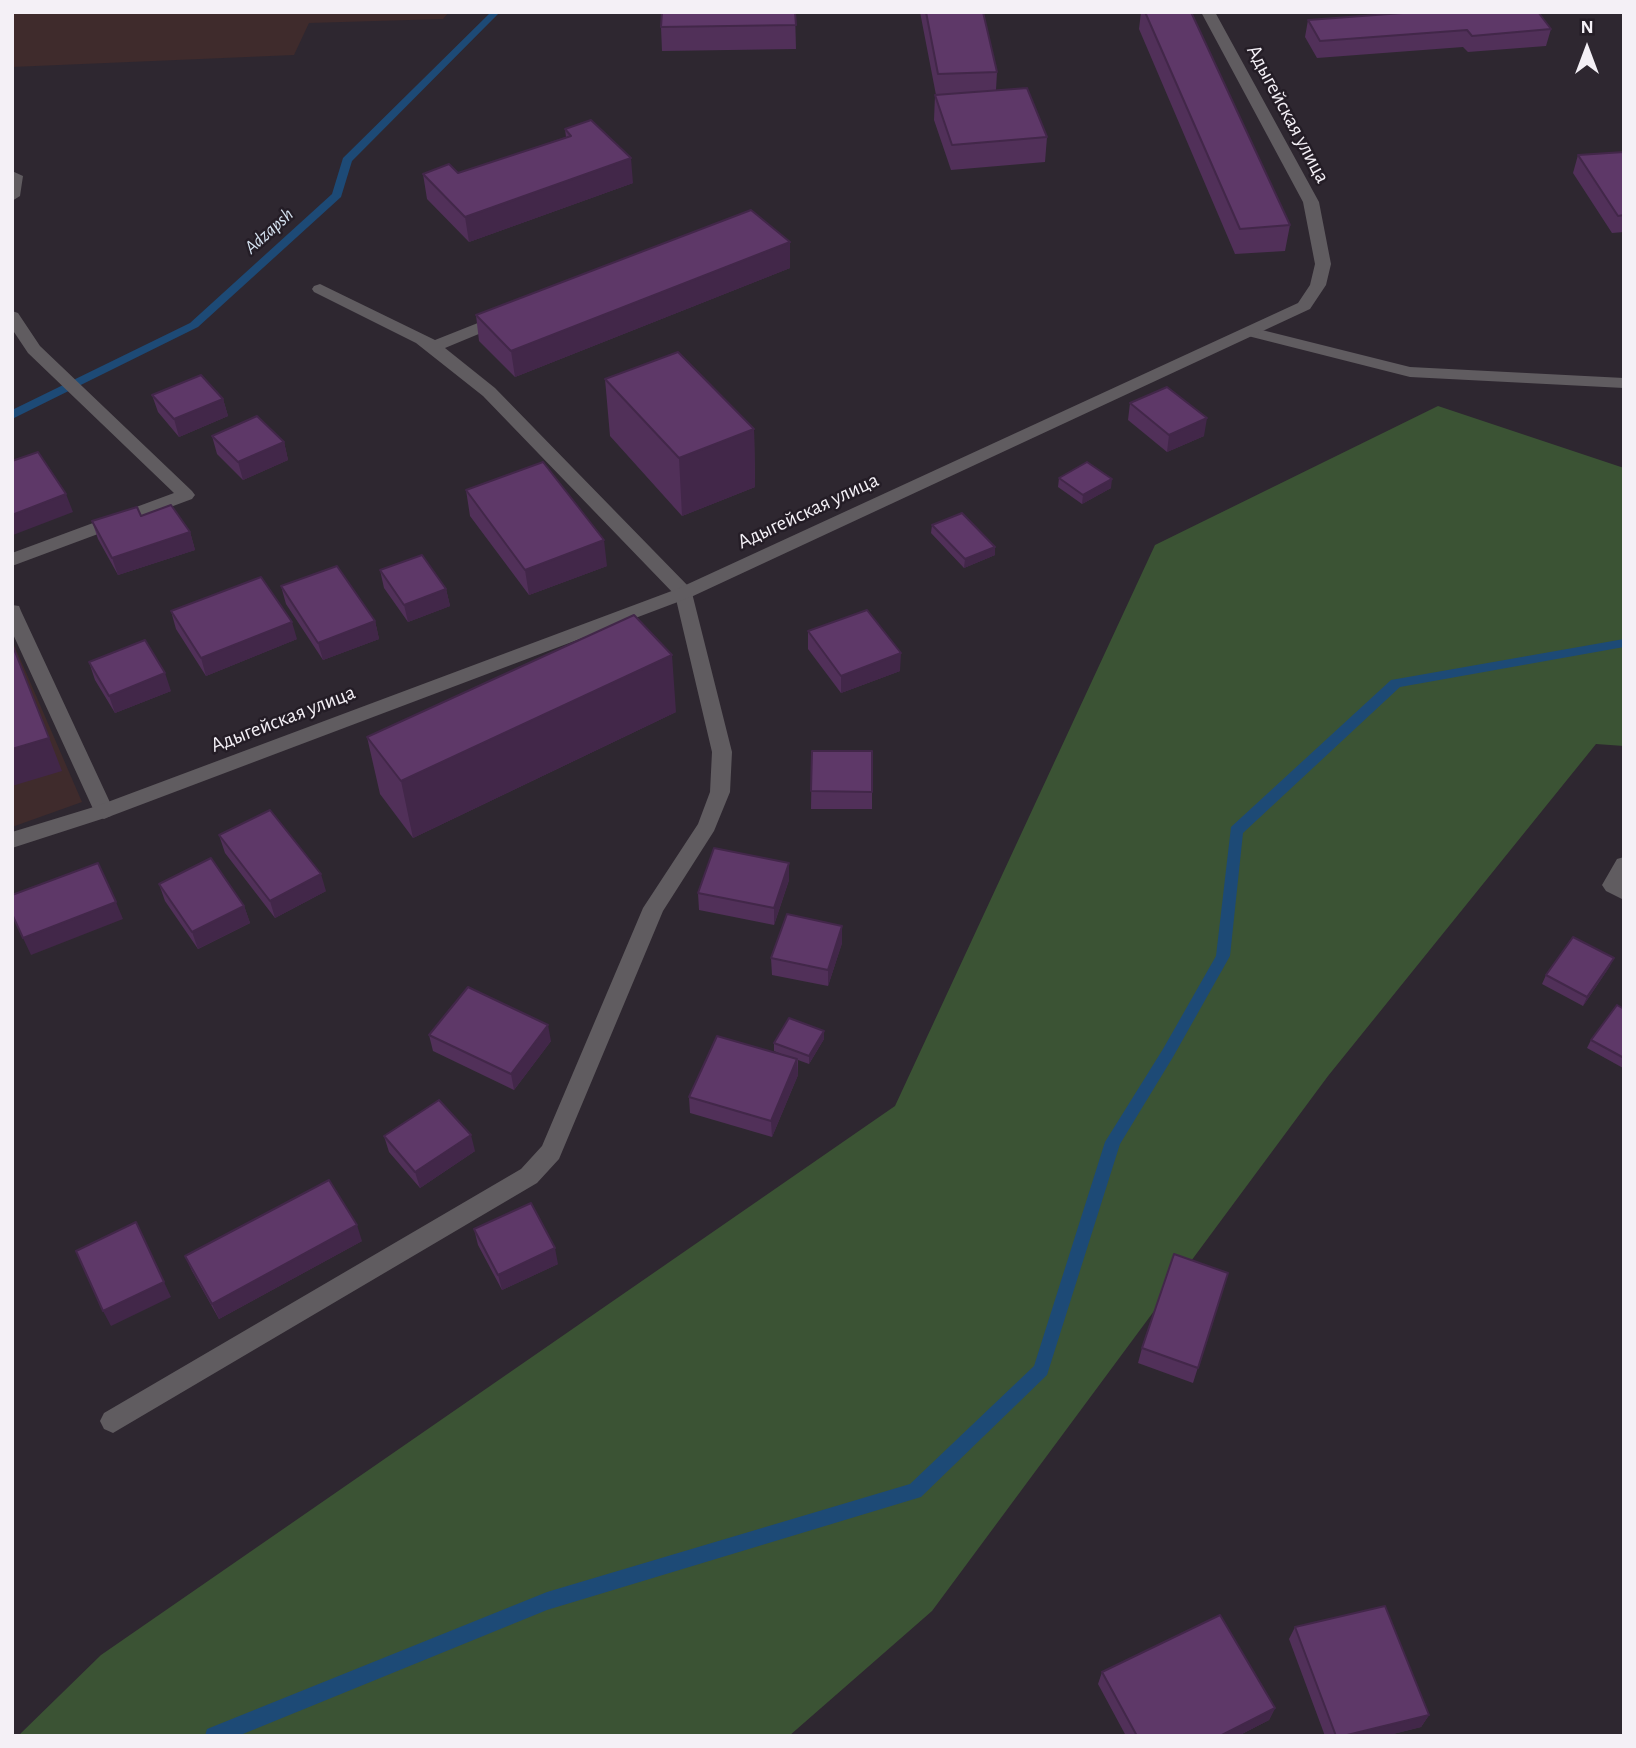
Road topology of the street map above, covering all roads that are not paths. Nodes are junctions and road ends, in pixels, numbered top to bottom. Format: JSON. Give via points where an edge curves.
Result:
{"nodes":[{"id":1,"x":1208,"y":12,"type":"edge"},
{"id":2,"x":12,"y":176,"type":"edge"},
{"id":3,"x":12,"y":196,"type":"edge"},
{"id":4,"x":320,"y":289,"type":"dead end"},
{"id":5,"x":522,"y":311,"type":"edge"},
{"id":6,"x":12,"y":316,"type":"edge"},
{"id":7,"x":1250,"y":332,"type":"junction"},
{"id":8,"x":433,"y":347,"type":"junction"},
{"id":9,"x":1624,"y":383,"type":"edge"},
{"id":10,"x":12,"y":561,"type":"edge"},
{"id":11,"x":684,"y":593,"type":"junction"},
{"id":12,"x":12,"y":611,"type":"edge"},
{"id":13,"x":104,"y":811,"type":"junction"},
{"id":14,"x":12,"y":839,"type":"edge"},
{"id":15,"x":1624,"y":864,"type":"edge"},
{"id":16,"x":1624,"y":892,"type":"edge"},
{"id":17,"x":113,"y":1421,"type":"dead end"}],
"edges":[{"from":1,"to":7,"type":"street","name":"Адыгейская улица","via":[[1311,202],[1323,264],[1318,285],[1304,306]]},
{"from":2,"to":3,"type":"street"},
{"from":4,"to":8,"type":"street"},
{"from":5,"to":8,"type":"street"},
{"from":6,"to":10,"type":"street","via":[[34,349],[186,495]]},
{"from":7,"to":9,"type":"street","via":[[1410,372]]},
{"from":7,"to":11,"type":"street","name":"Адыгейская улица"},
{"from":8,"to":11,"type":"street","via":[[489,392]]},
{"from":11,"to":13,"type":"street","name":"Адыгейская улица"},
{"from":11,"to":17,"type":"street","via":[[722,752],[720,792],[707,826],[654,908],[551,1152],[529,1176]]},
{"from":12,"to":13,"type":"street"},
{"from":13,"to":14,"type":"street","name":"Адыгейская улица"},
{"from":15,"to":16,"type":"street","via":[[1613,885]]}]}
